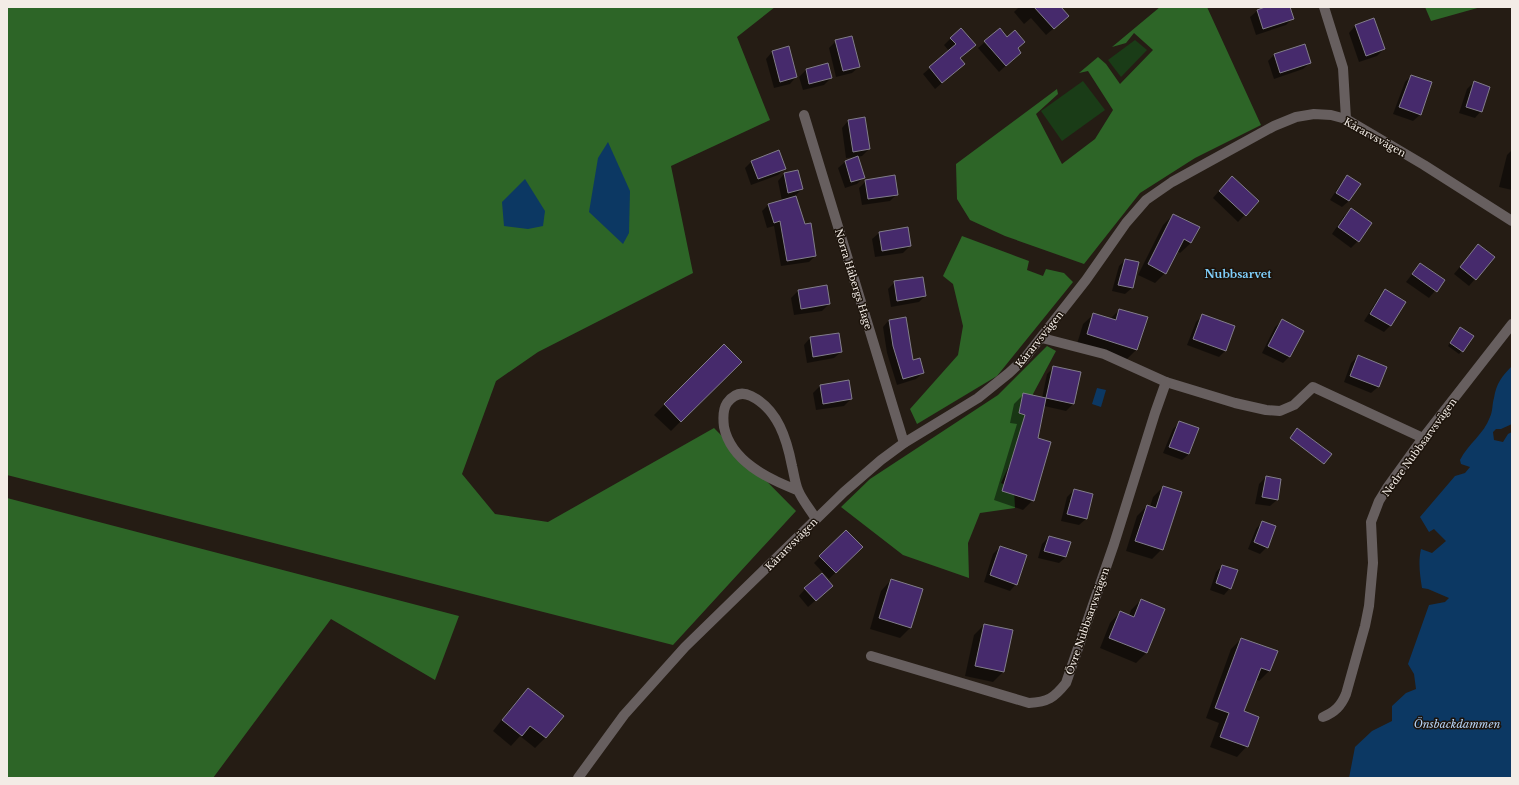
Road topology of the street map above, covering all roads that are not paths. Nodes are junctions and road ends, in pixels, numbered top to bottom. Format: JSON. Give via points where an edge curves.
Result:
{"nodes":[{"id":1,"x":1324,"y":7,"type":"edge"},
{"id":2,"x":804,"y":115,"type":"dead end"},
{"id":3,"x":1346,"y":119,"type":"junction"},
{"id":4,"x":1512,"y":221,"type":"edge"},
{"id":5,"x":1512,"y":324,"type":"edge"},
{"id":6,"x":1042,"y":338,"type":"junction"},
{"id":7,"x":1166,"y":382,"type":"junction"},
{"id":8,"x":1423,"y":438,"type":"junction"},
{"id":9,"x":904,"y":443,"type":"junction"},
{"id":10,"x":797,"y":490,"type":"junction"},
{"id":11,"x":816,"y":519,"type":"junction"},
{"id":12,"x":871,"y":656,"type":"dead end"},
{"id":13,"x":1324,"y":718,"type":"dead end"},
{"id":14,"x":578,"y":778,"type":"edge"}],
"edges":[{"from":1,"to":3,"type":"street","via":[[1343,68]]},
{"from":2,"to":9,"type":"street","name":"Norra Håbergs Hage"},
{"from":3,"to":4,"type":"street","name":"Kårarvsvägen"},
{"from":3,"to":6,"type":"street","name":"Kårarvsvägen","via":[[1314,114],[1296,117],[1274,126],[1154,193],[1126,223]]},
{"from":5,"to":8,"type":"street","name":"Nedre Nubbsarvsvägen"},
{"from":6,"to":7,"type":"street","via":[[1104,354]]},
{"from":6,"to":9,"type":"street","name":"Kårarvsvägen","via":[[1010,373],[978,398]]},
{"from":7,"to":8,"type":"street","via":[[1266,410],[1280,410],[1294,405],[1313,387]]},
{"from":7,"to":12,"type":"street","name":"Övre Nubbsarvsvägen","via":[[1066,683],[1058,692],[1042,703],[1029,703]]},
{"from":8,"to":13,"type":"street","name":"Nedre Nubbsarvsvägen","via":[[1387,488],[1371,522],[1373,563],[1365,626],[1342,703]]},
{"from":9,"to":11,"type":"street","name":"Kårarvsvägen","via":[[881,460]]},
{"from":10,"to":10,"type":"street","via":[[765,476],[735,450],[724,428],[725,406],[732,396],[752,396],[774,416],[785,436]]},
{"from":10,"to":11,"type":"street"},
{"from":11,"to":14,"type":"street","name":"Kårarvsvägen","via":[[684,647],[624,715]]}]}
